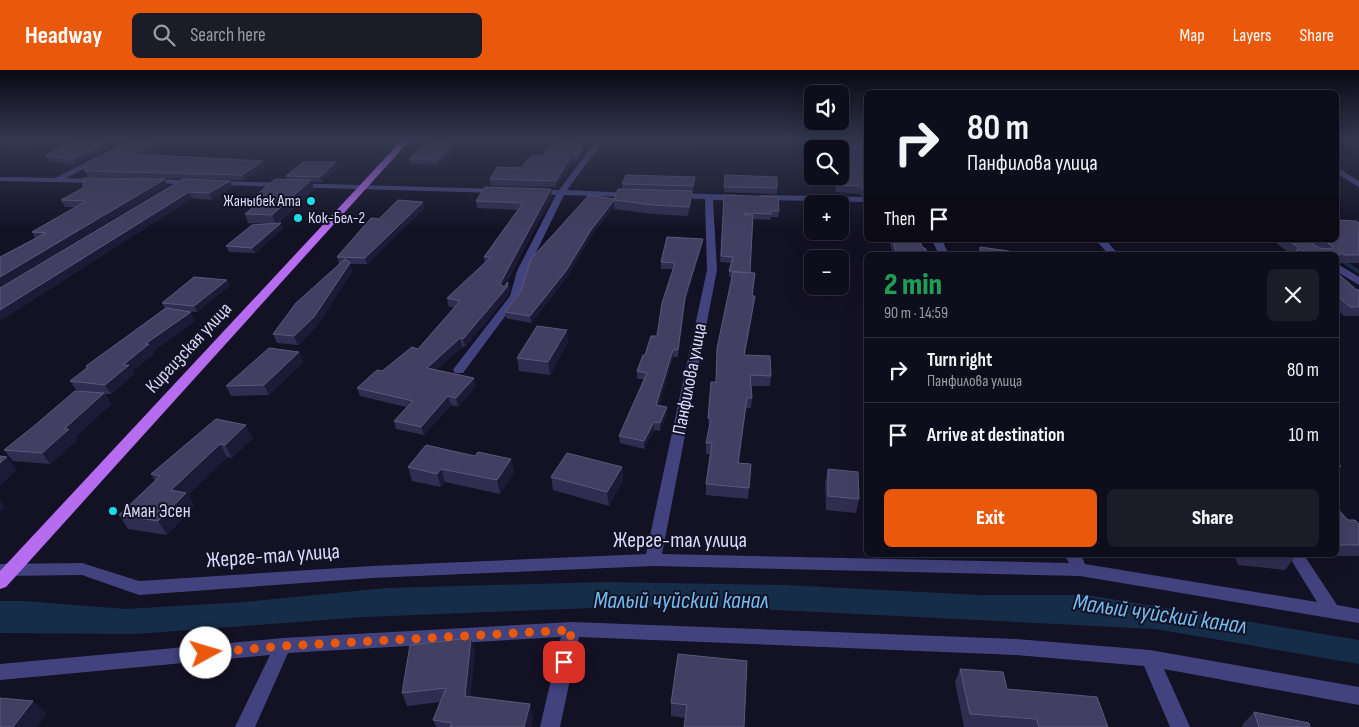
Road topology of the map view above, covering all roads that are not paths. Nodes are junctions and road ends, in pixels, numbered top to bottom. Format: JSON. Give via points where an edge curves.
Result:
{"nodes":[{"id":1,"x":74,"y":171,"type":"edge"},
{"id":2,"x":378,"y":171,"type":"edge"},
{"id":3,"x":577,"y":171,"type":"edge"},
{"id":4,"x":1339,"y":171,"type":"edge"},
{"id":5,"x":0,"y":179,"type":"edge"},
{"id":6,"x":56,"y":180,"type":"junction"},
{"id":7,"x":105,"y":181,"type":"edge"},
{"id":8,"x":144,"y":181,"type":"edge"},
{"id":9,"x":183,"y":182,"type":"junction"},
{"id":10,"x":1359,"y":185,"type":"edge"},
{"id":11,"x":363,"y":187,"type":"junction"},
{"id":12,"x":504,"y":191,"type":"edge"},
{"id":13,"x":166,"y":192,"type":"edge"},
{"id":14,"x":523,"y":192,"type":"edge"},
{"id":15,"x":561,"y":193,"type":"junction"},
{"id":16,"x":640,"y":195,"type":"edge"},
{"id":17,"x":669,"y":196,"type":"edge"},
{"id":18,"x":709,"y":197,"type":"junction"},
{"id":19,"x":864,"y":200,"type":"edge"},
{"id":20,"x":1103,"y":242,"type":"edge"},
{"id":21,"x":1111,"y":252,"type":"edge"},
{"id":22,"x":1339,"y":268,"type":"edge"},
{"id":23,"x":1359,"y":282,"type":"edge"},
{"id":24,"x":459,"y":370,"type":"dead end"},
{"id":25,"x":1074,"y":557,"type":"edge"},
{"id":26,"x":1297,"y":557,"type":"edge"},
{"id":27,"x":654,"y":560,"type":"junction"},
{"id":28,"x":1080,"y":570,"type":"junction"},
{"id":29,"x":4,"y":574,"type":"edge"},
{"id":30,"x":1332,"y":612,"type":"junction"},
{"id":31,"x":1359,"y":616,"type":"edge"},
{"id":32,"x":572,"y":630,"type":"junction"},
{"id":33,"x":283,"y":646,"type":"junction"},
{"id":34,"x":1150,"y":658,"type":"junction"},
{"id":35,"x":0,"y":672,"type":"edge"},
{"id":36,"x":1359,"y":696,"type":"edge"},
{"id":37,"x":245,"y":727,"type":"edge"},
{"id":38,"x":550,"y":727,"type":"edge"},
{"id":39,"x":1180,"y":727,"type":"edge"}],
"edges":[{"from":1,"to":6,"type":"street"},
{"from":2,"to":11,"type":"main road","name":"Киргизская улица"},
{"from":3,"to":15,"type":"street"},
{"from":4,"to":10,"type":"street"},
{"from":5,"to":6,"type":"street"},
{"from":6,"to":7,"type":"street"},
{"from":8,"to":9,"type":"street"},
{"from":9,"to":11,"type":"street"},
{"from":9,"to":13,"type":"street"},
{"from":11,"to":12,"type":"street"},
{"from":11,"to":29,"type":"main road","name":"Киргизская улица"},
{"from":14,"to":15,"type":"street"},
{"from":15,"to":16,"type":"street"},
{"from":15,"to":24,"type":"street","via":[[522,271],[515,296]]},
{"from":17,"to":18,"type":"street"},
{"from":18,"to":19,"type":"street"},
{"from":18,"to":27,"type":"street","name":"Панфилова улица","via":[[712,270]]},
{"from":20,"to":21,"type":"street"},
{"from":22,"to":23,"type":"street"},
{"from":25,"to":28,"type":"street"},
{"from":26,"to":30,"type":"street"},
{"from":27,"to":28,"type":"street","name":"Жерге-тал улица"},
{"from":27,"to":29,"type":"street","name":"Жерге-тал улица","via":[[372,572],[139,588],[82,569]]},
{"from":28,"to":30,"type":"street","name":"Жерге-тал улица"},
{"from":30,"to":31,"type":"street","name":"Жерге-тал улица"},
{"from":32,"to":33,"type":"street"},
{"from":32,"to":34,"type":"street","via":[[1016,648]]},
{"from":32,"to":38,"type":"street"},
{"from":33,"to":35,"type":"street"},
{"from":33,"to":37,"type":"street"},
{"from":34,"to":36,"type":"street"},
{"from":34,"to":39,"type":"street"}]}
